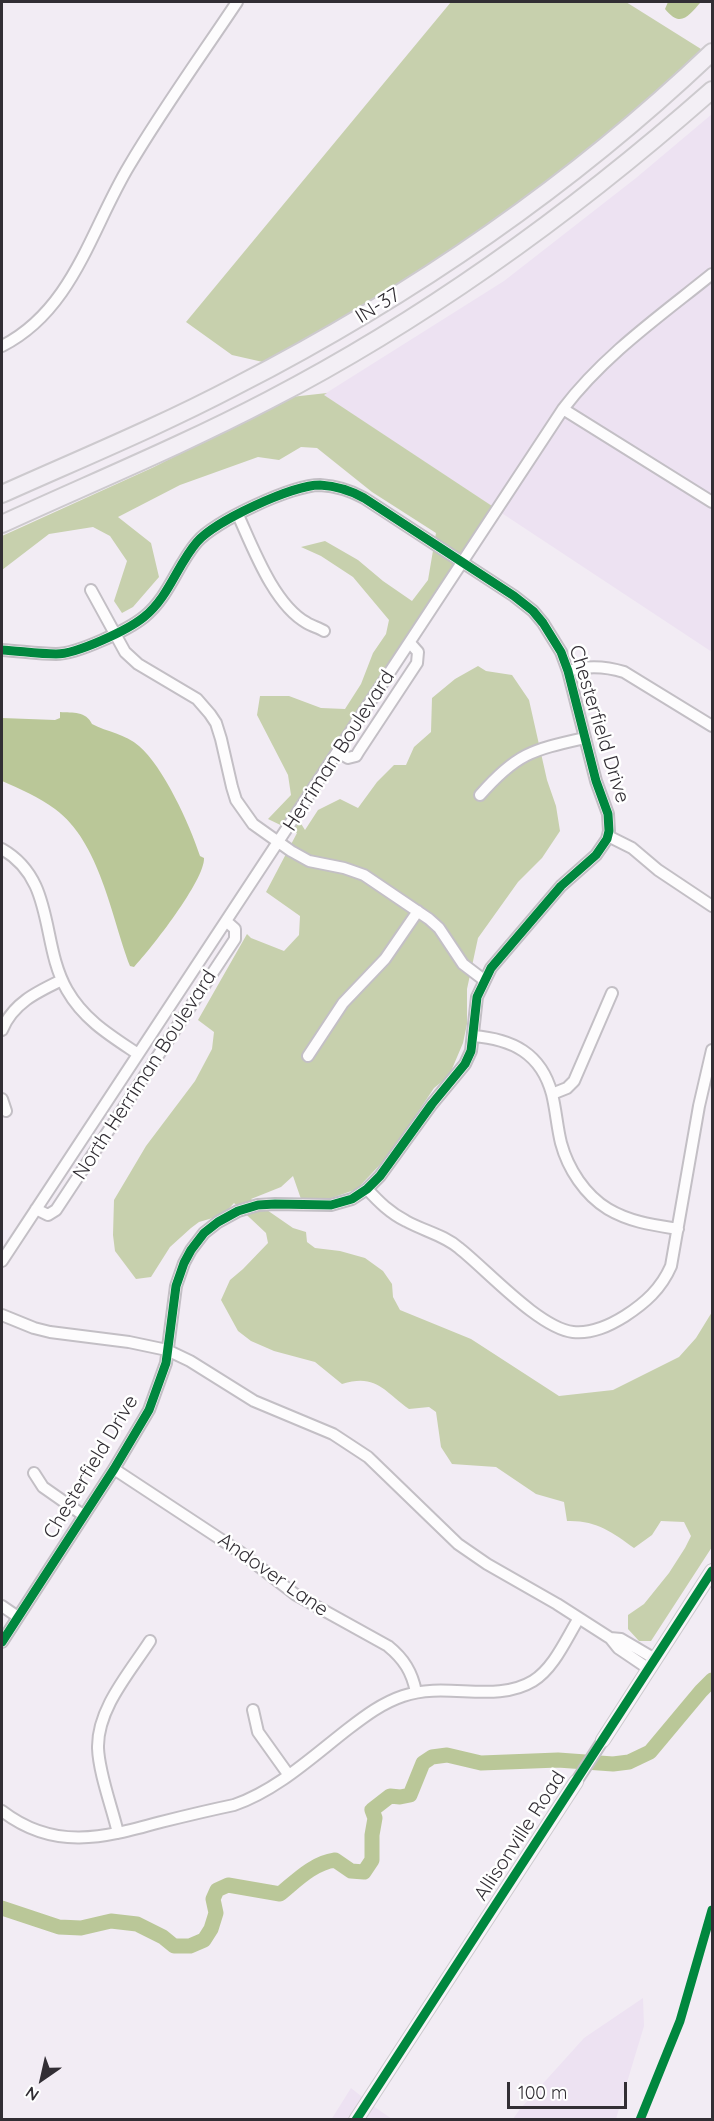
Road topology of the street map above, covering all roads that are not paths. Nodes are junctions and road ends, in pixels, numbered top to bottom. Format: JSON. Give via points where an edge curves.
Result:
{"nodes":[{"id":1,"x":237,"y":2,"type":"edge"},
{"id":2,"x":712,"y":52,"type":"edge"},
{"id":3,"x":712,"y":90,"type":"edge"},
{"id":4,"x":712,"y":274,"type":"edge"},
{"id":5,"x":2,"y":346,"type":"edge"},
{"id":6,"x":563,"y":409,"type":"junction"},
{"id":7,"x":2,"y":494,"type":"edge"},
{"id":8,"x":712,"y":502,"type":"edge"},
{"id":9,"x":238,"y":515,"type":"junction"},
{"id":10,"x":2,"y":524,"type":"edge"},
{"id":11,"x":463,"y":563,"type":"junction"},
{"id":12,"x":91,"y":590,"type":"dead end"},
{"id":13,"x":324,"y":631,"type":"dead end"},
{"id":14,"x":113,"y":633,"type":"junction"},
{"id":15,"x":410,"y":643,"type":"junction"},
{"id":16,"x":2,"y":650,"type":"edge"},
{"id":17,"x":568,"y":671,"type":"junction"},
{"id":18,"x":712,"y":726,"type":"edge"},
{"id":19,"x":585,"y":738,"type":"junction"},
{"id":20,"x":338,"y":753,"type":"junction"},
{"id":21,"x":480,"y":795,"type":"dead end"},
{"id":22,"x":608,"y":836,"type":"junction"},
{"id":23,"x":278,"y":842,"type":"junction"},
{"id":24,"x":2,"y":849,"type":"edge"},
{"id":25,"x":712,"y":906,"type":"edge"},
{"id":26,"x":418,"y":911,"type":"junction"},
{"id":27,"x":226,"y":921,"type":"junction"},
{"id":28,"x":62,"y":980,"type":"junction"},
{"id":29,"x":484,"y":980,"type":"junction"},
{"id":30,"x":612,"y":993,"type":"dead end"},
{"id":31,"x":2,"y":1030,"type":"edge"},
{"id":32,"x":473,"y":1036,"type":"junction"},
{"id":33,"x":712,"y":1050,"type":"edge"},
{"id":34,"x":138,"y":1054,"type":"junction"},
{"id":35,"x":308,"y":1056,"type":"dead end"},
{"id":36,"x":552,"y":1094,"type":"junction"},
{"id":37,"x":2,"y":1099,"type":"edge"},
{"id":38,"x":6,"y":1111,"type":"dead end"},
{"id":39,"x":367,"y":1189,"type":"junction"},
{"id":40,"x":36,"y":1209,"type":"junction"},
{"id":41,"x":678,"y":1229,"type":"junction"},
{"id":42,"x":2,"y":1261,"type":"edge"},
{"id":43,"x":2,"y":1315,"type":"edge"},
{"id":44,"x":167,"y":1350,"type":"junction"},
{"id":45,"x":114,"y":1469,"type":"junction"},
{"id":46,"x":34,"y":1473,"type":"dead end"},
{"id":47,"x":83,"y":1515,"type":"junction"},
{"id":48,"x":712,"y":1571,"type":"edge"},
{"id":49,"x":2,"y":1606,"type":"edge"},
{"id":50,"x":18,"y":1617,"type":"junction"},
{"id":51,"x":579,"y":1618,"type":"junction"},
{"id":52,"x":150,"y":1641,"type":"dead end"},
{"id":53,"x":2,"y":1642,"type":"edge"},
{"id":54,"x":652,"y":1664,"type":"junction"},
{"id":55,"x":416,"y":1692,"type":"junction"},
{"id":56,"x":253,"y":1710,"type":"dead end"},
{"id":57,"x":603,"y":1740,"type":"joint"},
{"id":58,"x":288,"y":1774,"type":"junction"},
{"id":59,"x":576,"y":1782,"type":"joint"},
{"id":60,"x":2,"y":1811,"type":"edge"},
{"id":61,"x":118,"y":1833,"type":"junction"},
{"id":62,"x":356,"y":2120,"type":"edge"}],
"edges":[{"from":1,"to":5,"type":"street","via":[[128,167],[66,287],[36,321]]},
{"from":2,"to":7,"type":"highway","name":"IN-37","via":[[580,166],[487,235],[389,300],[234,387]]},
{"from":3,"to":10,"type":"highway","name":"IN-37","via":[[643,151],[551,223],[403,324],[230,420]]},
{"from":4,"to":6,"type":"street","name":"Herriman Boulevard","via":[[609,358]]},
{"from":6,"to":8,"type":"street"},
{"from":6,"to":11,"type":"street","name":"Herriman Boulevard"},
{"from":9,"to":11,"type":"street","name":"Chesterfield Drive","via":[[304,487],[336,487],[364,498]]},
{"from":9,"to":13,"type":"street","via":[[276,592],[299,618]]},
{"from":9,"to":14,"type":"street","name":"Chesterfield Drive","via":[[197,542],[153,609]]},
{"from":11,"to":15,"type":"street","name":"Herriman Boulevard"},
{"from":11,"to":17,"type":"street","name":"Chesterfield Drive","via":[[533,611],[554,639]]},
{"from":12,"to":14,"type":"street"},
{"from":14,"to":16,"type":"street","name":"Chesterfield Drive","via":[[58,654]]},
{"from":14,"to":23,"type":"street","via":[[131,658],[197,699],[210,714],[216,723],[237,800],[253,824]]},
{"from":15,"to":20,"type":"street","name":"Herriman Boulevard"},
{"from":15,"to":20,"type":"street","via":[[418,652],[417,663],[359,752],[348,758]]},
{"from":17,"to":18,"type":"street","via":[[588,666],[624,672]]},
{"from":17,"to":19,"type":"street","name":"Chesterfield Drive"},
{"from":19,"to":21,"type":"street","via":[[539,749],[514,761]]},
{"from":19,"to":22,"type":"street","name":"Chesterfield Drive","via":[[608,814]]},
{"from":20,"to":23,"type":"street","name":"Herriman Boulevard"},
{"from":22,"to":25,"type":"street","via":[[632,848]]},
{"from":22,"to":29,"type":"street","name":"Chesterfield Drive","via":[[596,855],[561,886]]},
{"from":23,"to":26,"type":"street","via":[[309,861],[358,872]]},
{"from":23,"to":27,"type":"street","name":"Herriman Boulevard"},
{"from":24,"to":28,"type":"street","via":[[23,866],[37,886]]},
{"from":26,"to":29,"type":"street","via":[[439,928],[463,964]]},
{"from":26,"to":35,"type":"street","via":[[385,959],[343,1003]]},
{"from":27,"to":34,"type":"street","name":"Herriman Boulevard"},
{"from":27,"to":40,"type":"street","name":"North Herriman Boulevard","via":[[235,929],[235,939],[63,1200],[50,1215]]},
{"from":28,"to":31,"type":"street","via":[[22,1002]]},
{"from":28,"to":34,"type":"street","via":[[92,1022]]},
{"from":29,"to":32,"type":"street","name":"Chesterfield Drive","via":[[475,1009]]},
{"from":30,"to":36,"type":"street","via":[[574,1081]]},
{"from":32,"to":36,"type":"street","via":[[498,1039],[524,1051],[538,1065]]},
{"from":32,"to":39,"type":"street","name":"Chesterfield Drive","via":[[465,1065]]},
{"from":33,"to":41,"type":"street"},
{"from":34,"to":40,"type":"street","name":"Herriman Boulevard"},
{"from":36,"to":41,"type":"street","via":[[561,1145],[586,1189],[606,1208],[622,1216]]},
{"from":37,"to":38,"type":"street"},
{"from":39,"to":41,"type":"street","via":[[394,1214],[460,1248],[537,1314],[574,1332],[594,1331],[612,1324],[649,1299],[670,1266]]},
{"from":39,"to":44,"type":"street","name":"Chesterfield Drive","via":[[352,1199],[331,1205],[258,1205],[228,1216],[204,1233],[180,1273]]},
{"from":40,"to":42,"type":"street","name":"Herriman Boulevard"},
{"from":43,"to":44,"type":"street","via":[[50,1332]]},
{"from":44,"to":45,"type":"street","name":"Chesterfield Drive","via":[[149,1410]]},
{"from":44,"to":51,"type":"street","via":[[254,1401],[353,1446],[377,1464],[458,1544]]},
{"from":45,"to":47,"type":"street","name":"Chesterfield Drive"},
{"from":45,"to":55,"type":"street","name":"Andover Lane","via":[[240,1552],[296,1595],[388,1646],[409,1669]]},
{"from":46,"to":47,"type":"street","via":[[43,1487]]},
{"from":47,"to":50,"type":"street","name":"Chesterfield Drive"},
{"from":48,"to":54,"type":"main road","name":"Allisonville Road"},
{"from":49,"to":50,"type":"street"},
{"from":50,"to":53,"type":"street","name":"Chesterfield Drive"},
{"from":51,"to":54,"type":"street","via":[[610,1638],[621,1639]]},
{"from":51,"to":55,"type":"street","via":[[546,1669],[520,1688],[500,1692]]},
{"from":52,"to":61,"type":"street","via":[[103,1718],[99,1736],[99,1758]]},
{"from":54,"to":57,"type":"main road","name":"Allisonville Road"},
{"from":55,"to":58,"type":"street","via":[[371,1712]]},
{"from":56,"to":58,"type":"street","via":[[258,1732]]},
{"from":57,"to":59,"type":"street","name":"Allisonville Road"},
{"from":58,"to":61,"type":"street","via":[[254,1798]]},
{"from":59,"to":62,"type":"main road","name":"Allisonville Road"},
{"from":60,"to":61,"type":"street","via":[[23,1825],[58,1837],[82,1839]]}]}
